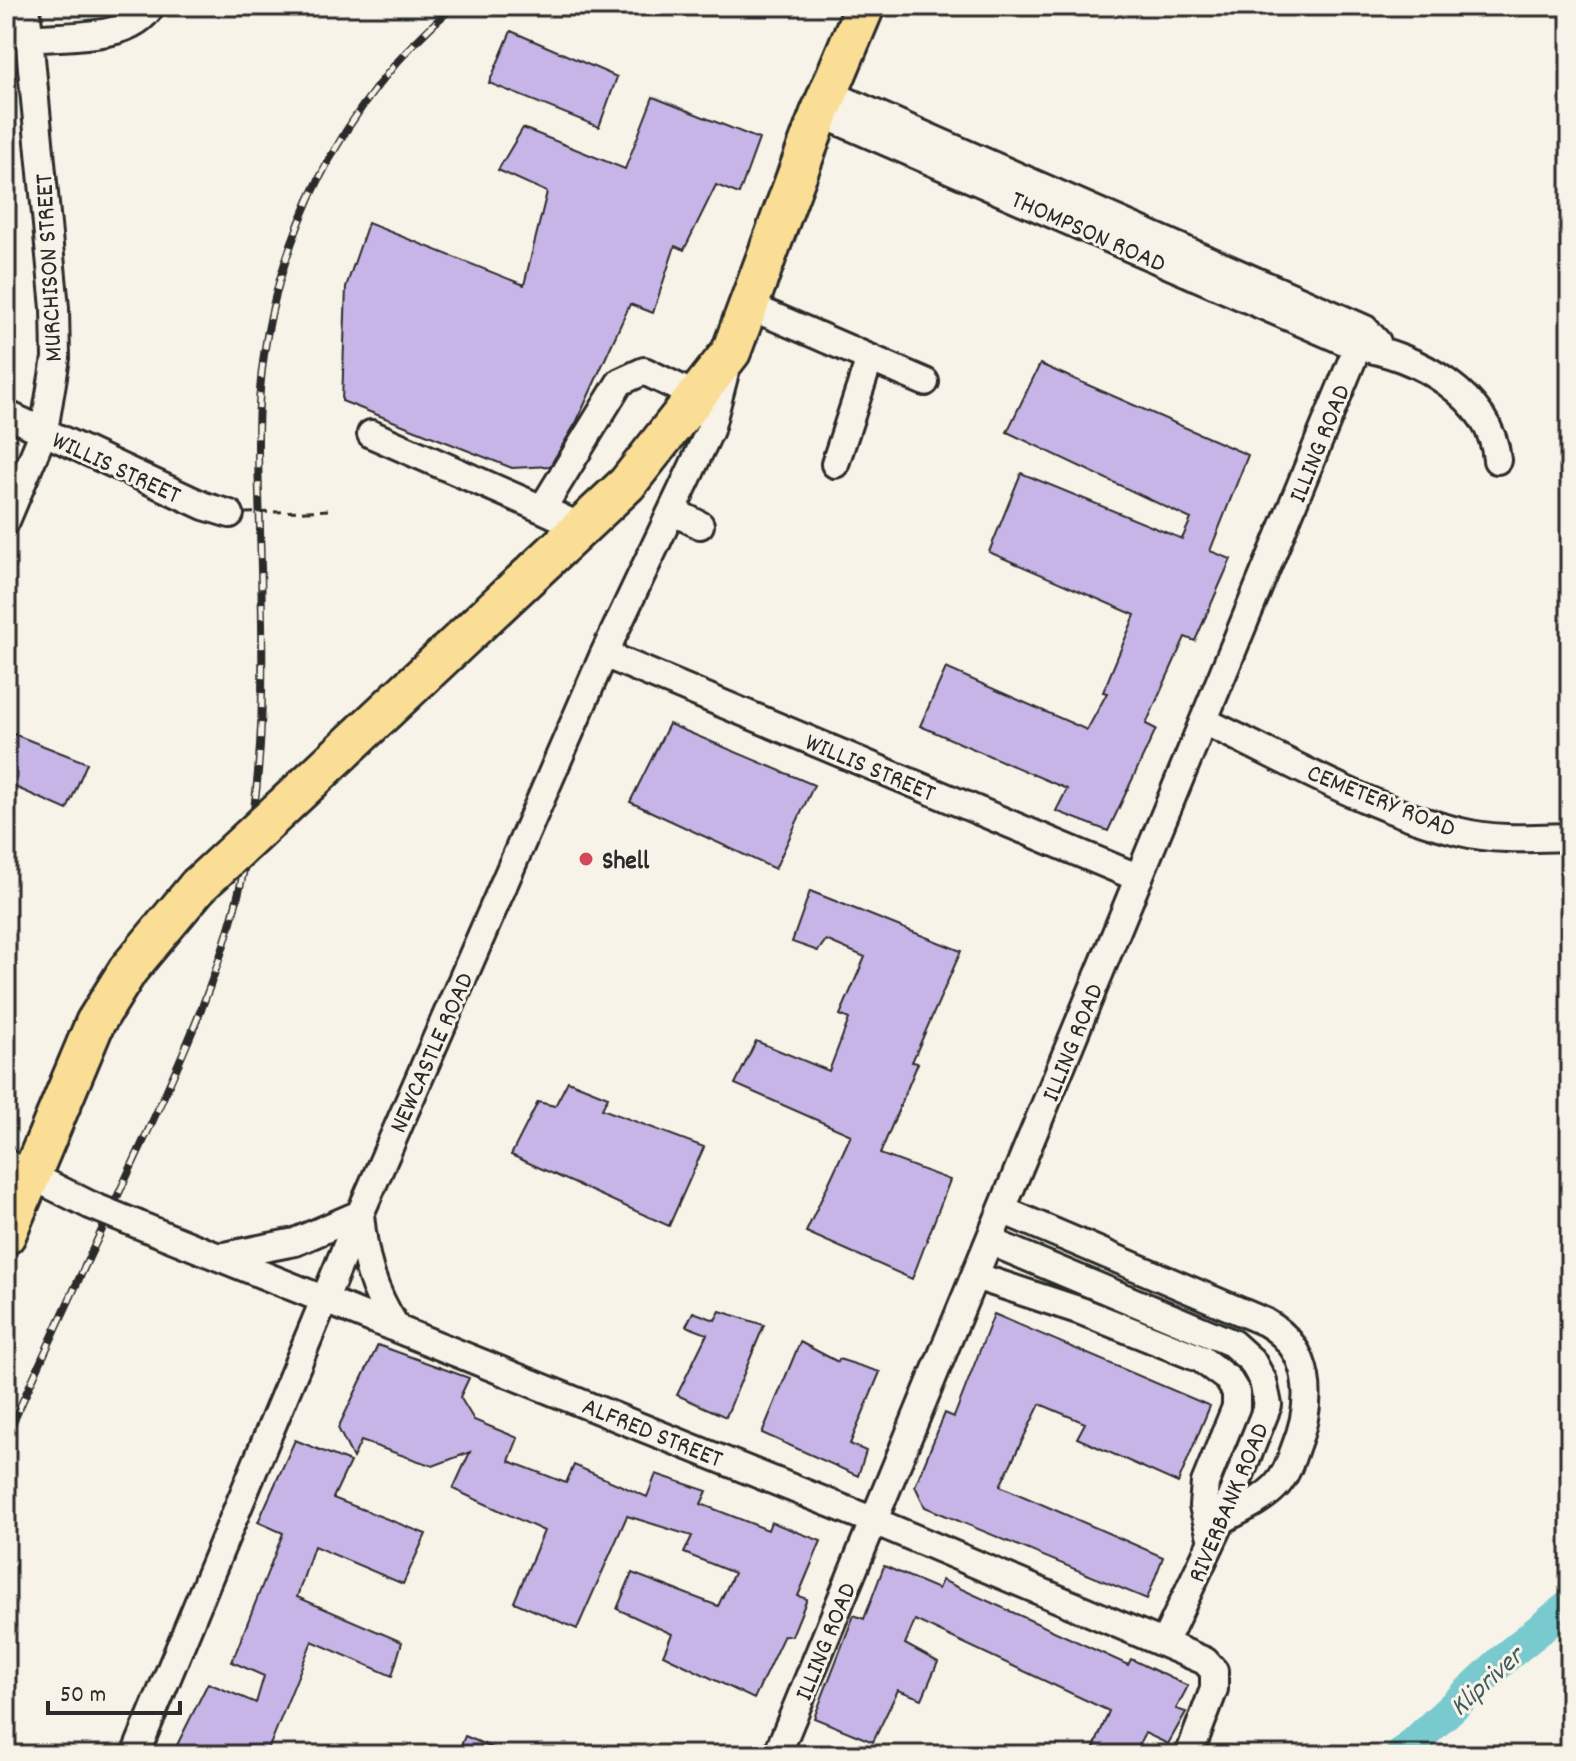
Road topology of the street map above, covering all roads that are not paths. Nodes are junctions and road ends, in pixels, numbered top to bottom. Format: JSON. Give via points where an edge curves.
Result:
{"nodes":[{"id":1,"x":26,"y":6,"type":"edge"},
{"id":2,"x":151,"y":6,"type":"edge"},
{"id":3,"x":865,"y":6,"type":"edge"},
{"id":4,"x":29,"y":39,"type":"junction"},
{"id":5,"x":824,"y":103,"type":"junction"},
{"id":6,"x":747,"y":305,"type":"junction"},
{"id":7,"x":1369,"y":342,"type":"junction"},
{"id":8,"x":731,"y":352,"type":"junction"},
{"id":9,"x":870,"y":358,"type":"junction"},
{"id":10,"x":925,"y":382,"type":"dead end"},
{"id":11,"x":696,"y":396,"type":"junction"},
{"id":12,"x":6,"y":414,"type":"edge"},
{"id":13,"x":44,"y":431,"type":"junction"},
{"id":14,"x":371,"y":434,"type":"dead end"},
{"id":15,"x":1497,"y":460,"type":"dead end"},
{"id":16,"x":835,"y":464,"type":"dead end"},
{"id":17,"x":542,"y":509,"type":"junction"},
{"id":18,"x":674,"y":512,"type":"junction"},
{"id":19,"x":238,"y":514,"type":"road end"},
{"id":20,"x":6,"y":521,"type":"edge"},
{"id":21,"x":700,"y":525,"type":"dead end"},
{"id":22,"x":581,"y":527,"type":"junction"},
{"id":23,"x":604,"y":654,"type":"junction"},
{"id":24,"x":1204,"y":721,"type":"junction"},
{"id":25,"x":1570,"y":837,"type":"edge"},
{"id":26,"x":1139,"y":878,"type":"junction"},
{"id":27,"x":18,"y":1168,"type":"edge"},
{"id":28,"x":1002,"y":1210,"type":"junction"},
{"id":29,"x":360,"y":1214,"type":"junction"},
{"id":30,"x":6,"y":1235,"type":"edge"},
{"id":31,"x":989,"y":1241,"type":"junction"},
{"id":32,"x":219,"y":1257,"type":"junction"},
{"id":33,"x":975,"y":1276,"type":"junction"},
{"id":34,"x":324,"y":1298,"type":"junction"},
{"id":35,"x":396,"y":1327,"type":"junction"},
{"id":36,"x":874,"y":1521,"type":"junction"},
{"id":37,"x":1217,"y":1531,"type":"junction"},
{"id":38,"x":1165,"y":1641,"type":"junction"},
{"id":39,"x":135,"y":1755,"type":"edge"},
{"id":40,"x":777,"y":1755,"type":"edge"},
{"id":41,"x":1189,"y":1755,"type":"edge"}],
"edges":[{"from":1,"to":4,"type":"street","name":"MURCHISON STREET"},
{"from":2,"to":4,"type":"street","via":[[140,20],[124,27]]},
{"from":3,"to":5,"type":"highway"},
{"from":4,"to":13,"type":"street","name":"MURCHISON STREET","via":[[55,308],[56,358]]},
{"from":5,"to":6,"type":"highway"},
{"from":5,"to":7,"type":"street","name":"THOMPSON ROAD"},
{"from":6,"to":8,"type":"highway"},
{"from":6,"to":9,"type":"street"},
{"from":7,"to":15,"type":"street","name":"THOMPSON ROAD","via":[[1420,368],[1473,405],[1496,441]]},
{"from":7,"to":24,"type":"street","name":"ILLING ROAD"},
{"from":8,"to":11,"type":"highway"},
{"from":8,"to":18,"type":"street","name":"NEWCASTLE ROAD","via":[[710,430]]},
{"from":9,"to":10,"type":"street"},
{"from":9,"to":16,"type":"street"},
{"from":11,"to":17,"type":"street","via":[[644,371],[620,382]]},
{"from":11,"to":22,"type":"highway","via":[[651,458]]},
{"from":12,"to":13,"type":"street","name":"WILLIS STREET"},
{"from":13,"to":19,"type":"street","name":"WILLIS STREET","via":[[204,506]]},
{"from":13,"to":20,"type":"street","name":"MURCHISON STREET"},
{"from":14,"to":17,"type":"street"},
{"from":17,"to":22,"type":"street"},
{"from":18,"to":21,"type":"street"},
{"from":18,"to":23,"type":"street","name":"NEWCASTLE ROAD"},
{"from":22,"to":27,"type":"highway","bridge":true,"via":[[198,886],[128,970]]},
{"from":23,"to":26,"type":"street","name":"WILLIS STREET"},
{"from":23,"to":29,"type":"street","name":"NEWCASTLE ROAD"},
{"from":24,"to":25,"type":"street","name":"CEMETERY ROAD","via":[[1366,798],[1462,832],[1508,839]]},
{"from":24,"to":26,"type":"street","name":"ILLING ROAD"},
{"from":26,"to":28,"type":"street","name":"ILLING ROAD"},
{"from":27,"to":30,"type":"highway"},
{"from":27,"to":32,"type":"street","name":"ALFRED STREET","bridge":true,"via":[[90,1205]]},
{"from":28,"to":31,"type":"street","name":"ILLING ROAD"},
{"from":28,"to":37,"type":"street","via":[[1265,1322],[1283,1332],[1296,1349],[1309,1397],[1286,1472],[1262,1498]]},
{"from":29,"to":32,"type":"street","via":[[295,1242]]},
{"from":29,"to":34,"type":"street","name":"NEWCASTLE ROAD"},
{"from":29,"to":35,"type":"street","via":[[365,1262]]},
{"from":31,"to":33,"type":"street","name":"ILLING ROAD"},
{"from":31,"to":37,"type":"street","name":"RIVERBANK ROAD","via":[[1232,1343],[1252,1361],[1268,1405]]},
{"from":32,"to":34,"type":"street","name":"ALFRED STREET"},
{"from":33,"to":36,"type":"street","name":"ILLING ROAD"},
{"from":33,"to":37,"type":"street","via":[[1201,1359],[1228,1379],[1236,1392],[1236,1407],[1203,1493]]},
{"from":34,"to":35,"type":"street","name":"ALFRED STREET"},
{"from":34,"to":39,"type":"street","name":"NEWCASTLE ROAD"},
{"from":35,"to":36,"type":"street","name":"ALFRED STREET"},
{"from":36,"to":38,"type":"street","name":"ALFRED STREET"},
{"from":36,"to":40,"type":"street","name":"ILLING ROAD"},
{"from":37,"to":38,"type":"street","name":"RIVERBANK ROAD"},
{"from":38,"to":41,"type":"street","via":[[1214,1671],[1214,1689]]}]}
